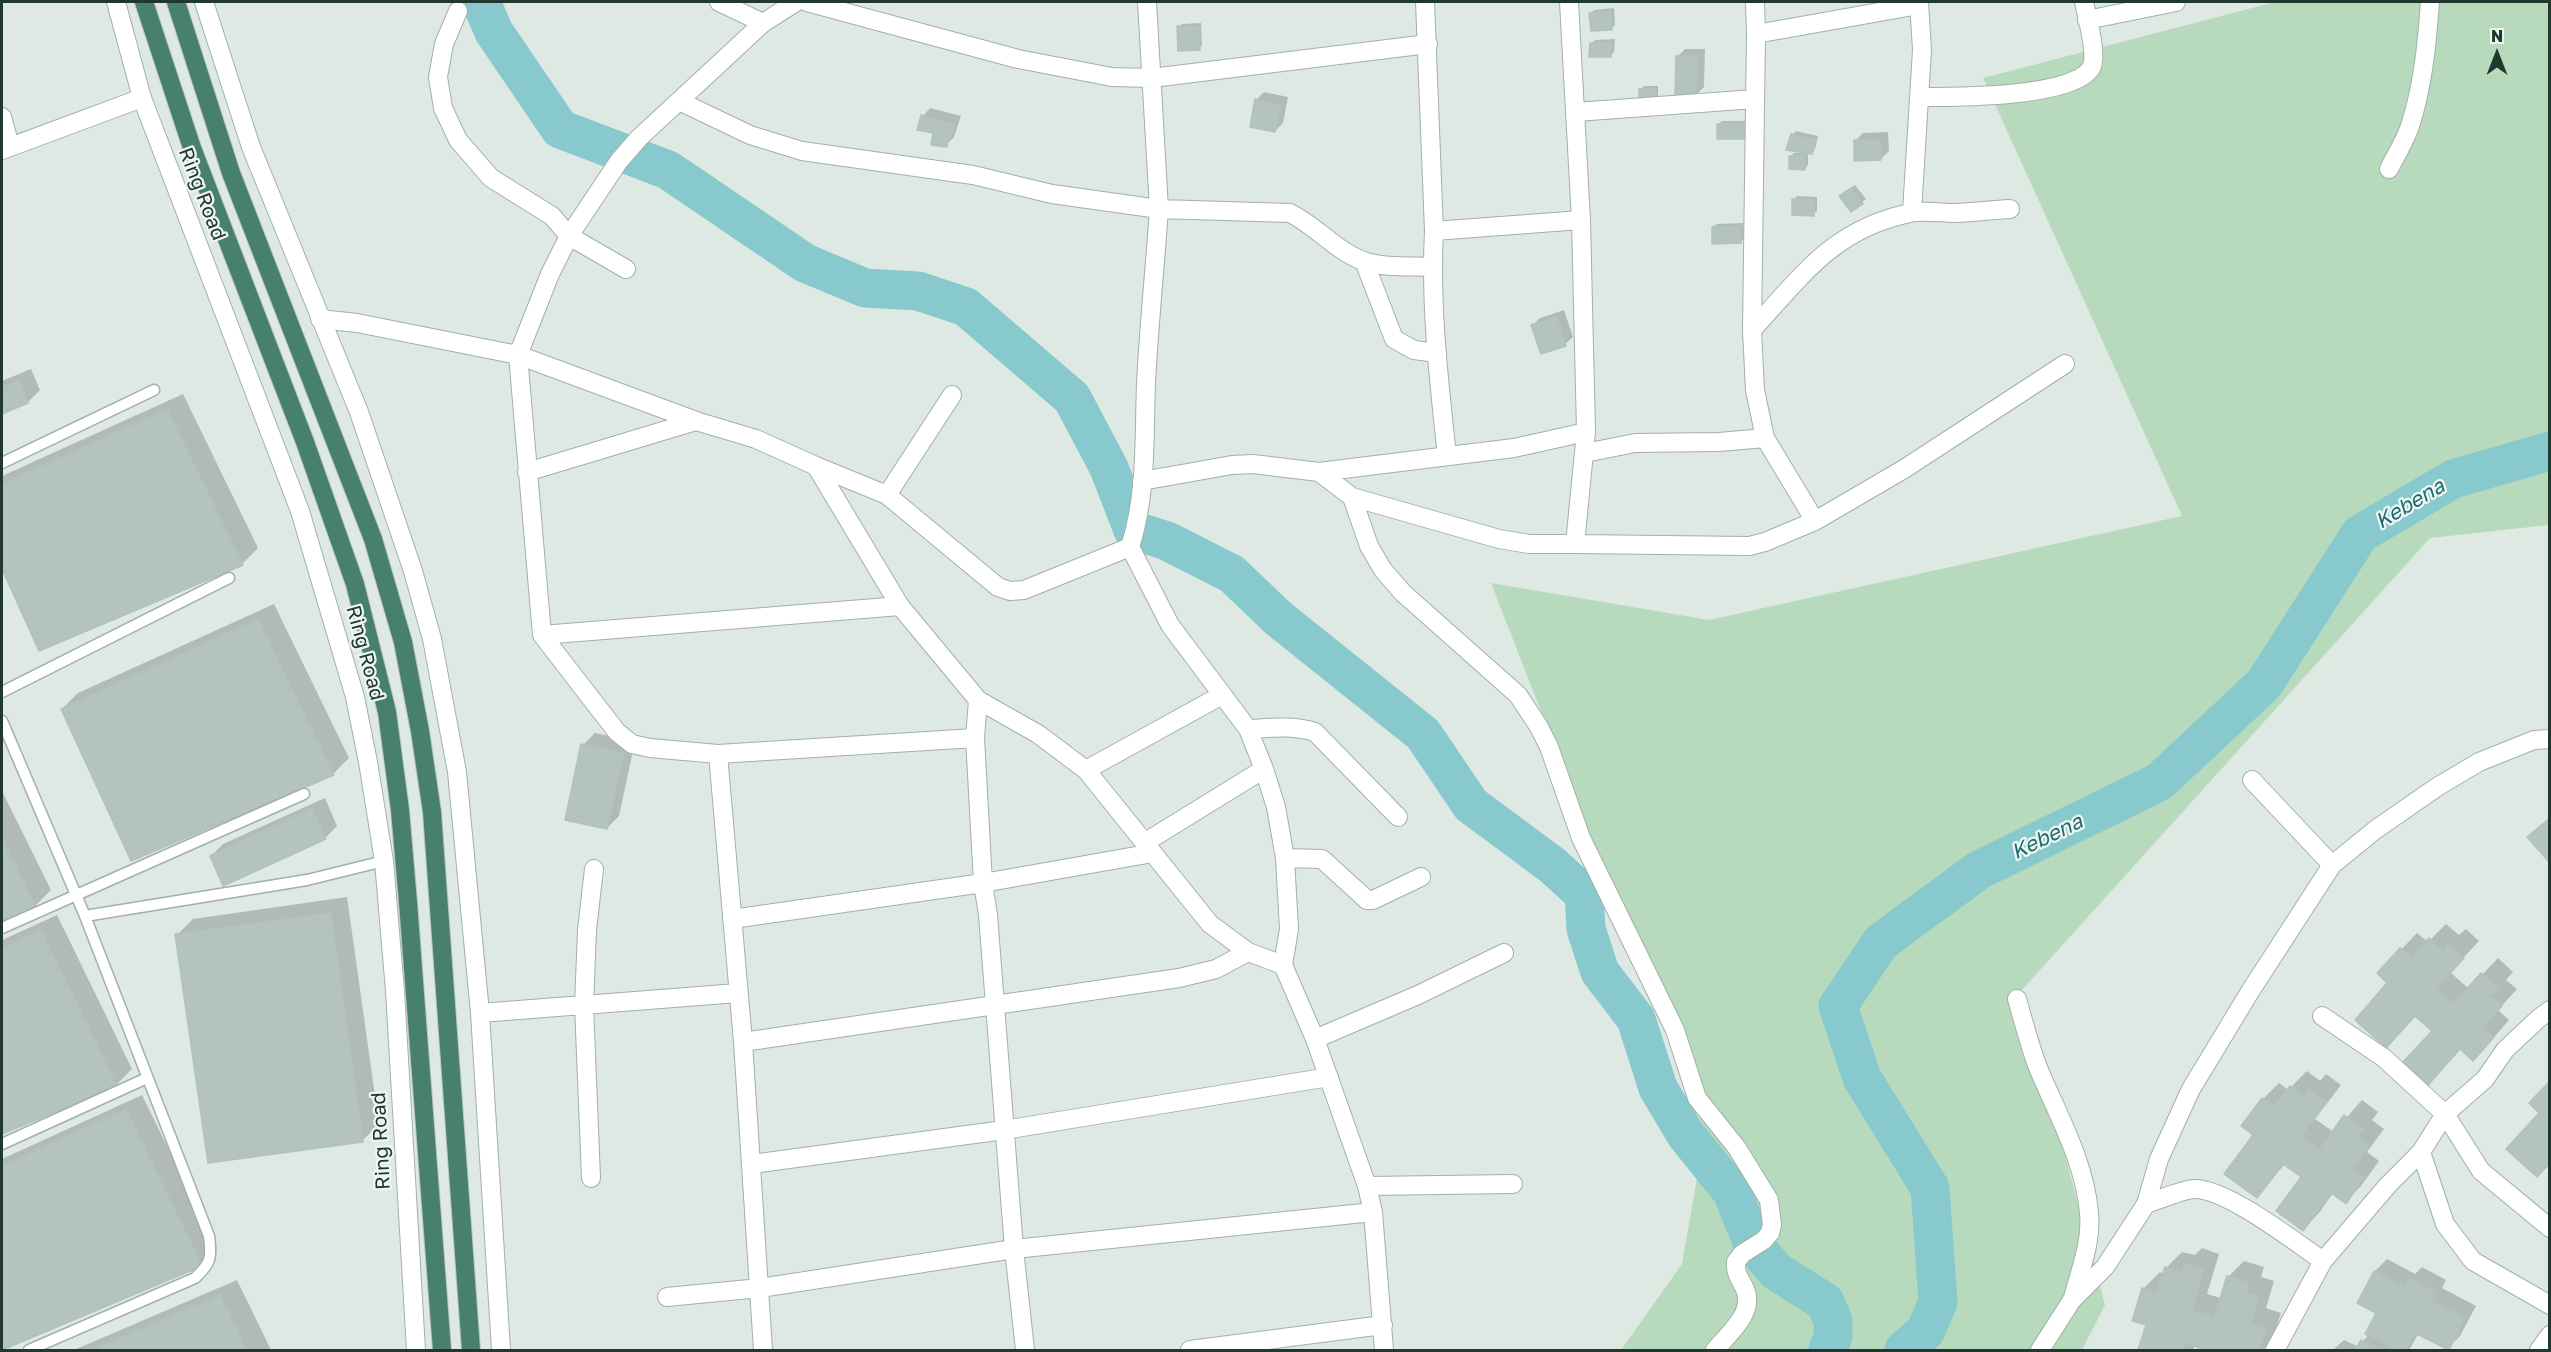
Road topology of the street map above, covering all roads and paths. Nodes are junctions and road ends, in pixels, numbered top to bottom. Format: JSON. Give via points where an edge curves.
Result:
{"nodes":[{"id":1,"x":116,"y":2,"type":"edge"},
{"id":2,"x":144,"y":2,"type":"edge"},
{"id":3,"x":176,"y":2,"type":"edge"},
{"id":4,"x":204,"y":2,"type":"edge"},
{"id":5,"x":719,"y":2,"type":"edge"},
{"id":6,"x":796,"y":2,"type":"edge"},
{"id":7,"x":807,"y":2,"type":"edge"},
{"id":8,"x":1147,"y":2,"type":"edge"},
{"id":9,"x":1425,"y":2,"type":"edge"},
{"id":10,"x":1569,"y":2,"type":"edge"},
{"id":11,"x":1755,"y":2,"type":"edge"},
{"id":12,"x":2084,"y":2,"type":"edge"},
{"id":13,"x":2176,"y":2,"type":"edge"},
{"id":14,"x":2430,"y":2,"type":"edge"},
{"id":15,"x":1919,"y":3,"type":"edge"},
{"id":16,"x":458,"y":11,"type":"dead end"},
{"id":17,"x":2088,"y":20,"type":"junction"},
{"id":18,"x":763,"y":22,"type":"junction"},
{"id":19,"x":1756,"y":34,"type":"junction"},
{"id":20,"x":1428,"y":44,"type":"junction"},
{"id":21,"x":1152,"y":78,"type":"junction"},
{"id":22,"x":1919,"y":97,"type":"junction"},
{"id":23,"x":142,"y":98,"type":"junction"},
{"id":24,"x":1755,"y":99,"type":"junction"},
{"id":25,"x":679,"y":101,"type":"junction"},
{"id":26,"x":1576,"y":112,"type":"junction"},
{"id":27,"x":2,"y":117,"type":"edge"},
{"id":28,"x":6,"y":148,"type":"edge"},
{"id":29,"x":2389,"y":169,"type":"dead end"},
{"id":30,"x":1159,"y":209,"type":"junction"},
{"id":31,"x":2010,"y":209,"type":"dead end"},
{"id":32,"x":1912,"y":212,"type":"junction"},
{"id":33,"x":1581,"y":220,"type":"junction"},
{"id":34,"x":1434,"y":231,"type":"junction"},
{"id":35,"x":569,"y":236,"type":"junction"},
{"id":36,"x":1364,"y":261,"type":"junction"},
{"id":37,"x":1432,"y":267,"type":"junction"},
{"id":38,"x":626,"y":269,"type":"dead end"},
{"id":39,"x":320,"y":319,"type":"junction"},
{"id":40,"x":1752,"y":330,"type":"junction"},
{"id":41,"x":1437,"y":352,"type":"junction"},
{"id":42,"x":518,"y":355,"type":"junction"},
{"id":43,"x":2065,"y":364,"type":"dead end"},
{"id":44,"x":154,"y":390,"type":"dead end"},
{"id":45,"x":952,"y":395,"type":"dead end"},
{"id":46,"x":696,"y":421,"type":"junction"},
{"id":47,"x":1586,"y":432,"type":"junction"},
{"id":48,"x":1765,"y":438,"type":"junction"},
{"id":49,"x":1585,"y":453,"type":"junction"},
{"id":50,"x":1447,"y":456,"type":"junction"},
{"id":51,"x":2,"y":463,"type":"edge"},
{"id":52,"x":816,"y":466,"type":"junction"},
{"id":53,"x":527,"y":472,"type":"junction"},
{"id":54,"x":1319,"y":472,"type":"junction"},
{"id":55,"x":1142,"y":481,"type":"junction"},
{"id":56,"x":887,"y":495,"type":"junction"},
{"id":57,"x":1352,"y":497,"type":"junction"},
{"id":58,"x":1815,"y":521,"type":"junction"},
{"id":59,"x":1131,"y":542,"type":"junction"},
{"id":60,"x":1575,"y":544,"type":"junction"},
{"id":61,"x":229,"y":578,"type":"dead end"},
{"id":62,"x":900,"y":606,"type":"junction"},
{"id":63,"x":542,"y":634,"type":"junction"},
{"id":64,"x":2,"y":692,"type":"edge"},
{"id":65,"x":1222,"y":695,"type":"junction"},
{"id":66,"x":978,"y":700,"type":"junction"},
{"id":67,"x":2,"y":721,"type":"edge"},
{"id":68,"x":1248,"y":729,"type":"junction"},
{"id":69,"x":975,"y":738,"type":"junction"},
{"id":70,"x":2550,"y":739,"type":"edge"},
{"id":71,"x":718,"y":754,"type":"junction"},
{"id":72,"x":1086,"y":770,"type":"junction"},
{"id":73,"x":1264,"y":770,"type":"junction"},
{"id":74,"x":2252,"y":780,"type":"dead end"},
{"id":75,"x":304,"y":794,"type":"dead end"},
{"id":76,"x":1398,"y":818,"type":"dead end"},
{"id":77,"x":1149,"y":848,"type":"junction"},
{"id":78,"x":1285,"y":858,"type":"junction"},
{"id":79,"x":384,"y":861,"type":"junction"},
{"id":80,"x":2332,"y":865,"type":"junction"},
{"id":81,"x":594,"y":869,"type":"dead end"},
{"id":82,"x":1421,"y":877,"type":"dead end"},
{"id":83,"x":983,"y":883,"type":"junction"},
{"id":84,"x":76,"y":895,"type":"junction"},
{"id":85,"x":85,"y":915,"type":"junction"},
{"id":86,"x":732,"y":919,"type":"junction"},
{"id":87,"x":2,"y":928,"type":"edge"},
{"id":88,"x":1248,"y":952,"type":"junction"},
{"id":89,"x":1504,"y":953,"type":"dead end"},
{"id":90,"x":1283,"y":964,"type":"junction"},
{"id":91,"x":738,"y":993,"type":"junction"},
{"id":92,"x":2017,"y":999,"type":"dead end"},
{"id":93,"x":994,"y":1004,"type":"junction"},
{"id":94,"x":584,"y":1005,"type":"junction"},
{"id":95,"x":2550,"y":1010,"type":"edge"},
{"id":96,"x":480,"y":1013,"type":"junction"},
{"id":97,"x":2322,"y":1016,"type":"dead end"},
{"id":98,"x":1315,"y":1039,"type":"junction"},
{"id":99,"x":743,"y":1042,"type":"junction"},
{"id":100,"x":1329,"y":1077,"type":"junction"},
{"id":101,"x":147,"y":1078,"type":"junction"},
{"id":102,"x":2445,"y":1114,"type":"junction"},
{"id":103,"x":1004,"y":1130,"type":"junction"},
{"id":104,"x":2,"y":1144,"type":"edge"},
{"id":105,"x":2421,"y":1152,"type":"junction"},
{"id":106,"x":752,"y":1164,"type":"junction"},
{"id":107,"x":591,"y":1178,"type":"dead end"},
{"id":108,"x":1513,"y":1184,"type":"dead end"},
{"id":109,"x":1367,"y":1186,"type":"junction"},
{"id":110,"x":2145,"y":1204,"type":"junction"},
{"id":111,"x":1372,"y":1212,"type":"junction"},
{"id":112,"x":2550,"y":1228,"type":"edge"},
{"id":113,"x":1014,"y":1249,"type":"junction"},
{"id":114,"x":2323,"y":1260,"type":"junction"},
{"id":115,"x":760,"y":1288,"type":"junction"},
{"id":116,"x":667,"y":1297,"type":"dead end"},
{"id":117,"x":2072,"y":1300,"type":"junction"},
{"id":118,"x":2550,"y":1305,"type":"edge"},
{"id":119,"x":1383,"y":1325,"type":"junction"},
{"id":120,"x":2550,"y":1335,"type":"edge"},
{"id":121,"x":29,"y":1350,"type":"edge"},
{"id":122,"x":416,"y":1350,"type":"edge"},
{"id":123,"x":442,"y":1350,"type":"edge"},
{"id":124,"x":471,"y":1350,"type":"edge"},
{"id":125,"x":501,"y":1350,"type":"edge"},
{"id":126,"x":763,"y":1350,"type":"edge"},
{"id":127,"x":1025,"y":1350,"type":"edge"},
{"id":128,"x":1190,"y":1350,"type":"edge"},
{"id":129,"x":1384,"y":1350,"type":"edge"},
{"id":130,"x":1715,"y":1350,"type":"edge"},
{"id":131,"x":2040,"y":1350,"type":"edge"},
{"id":132,"x":2276,"y":1350,"type":"edge"},
{"id":133,"x":2539,"y":1350,"type":"edge"}],
"edges":[{"from":1,"to":23,"type":"street","name":"Ring Road"},
{"from":2,"to":123,"type":"highway","name":"Ring Road","via":[[192,148],[345,554],[387,712],[406,879]]},
{"from":3,"to":124,"type":"highway","name":"Ring Road","via":[[231,173],[373,539],[403,642],[432,812]]},
{"from":4,"to":39,"type":"street","via":[[251,147]]},
{"from":5,"to":18,"type":"street"},
{"from":6,"to":18,"type":"street"},
{"from":7,"to":21,"type":"street","via":[[1040,64],[1112,77]]},
{"from":8,"to":21,"type":"street"},
{"from":9,"to":20,"type":"street"},
{"from":10,"to":26,"type":"street"},
{"from":11,"to":19,"type":"street"},
{"from":12,"to":17,"type":"street"},
{"from":13,"to":17,"type":"street"},
{"from":14,"to":29,"type":"street","via":[[2427,48],[2416,100],[2409,128]]},
{"from":15,"to":19,"type":"street"},
{"from":15,"to":22,"type":"street"},
{"from":16,"to":35,"type":"street","via":[[444,44],[438,77],[443,108],[458,140],[491,177],[552,216]]},
{"from":17,"to":22,"type":"street","via":[[2092,66],[2072,83],[2006,94]]},
{"from":18,"to":25,"type":"street"},
{"from":19,"to":24,"type":"street"},
{"from":20,"to":21,"type":"street"},
{"from":20,"to":34,"type":"street"},
{"from":21,"to":30,"type":"street"},
{"from":22,"to":32,"type":"street"},
{"from":23,"to":28,"type":"street"},
{"from":23,"to":79,"type":"street","name":"Ring Road","via":[[300,512],[355,697]]},
{"from":24,"to":26,"type":"street"},
{"from":24,"to":40,"type":"street"},
{"from":25,"to":30,"type":"street","via":[[750,135],[802,151],[973,175],[1052,194]]},
{"from":25,"to":35,"type":"street","via":[[619,161]]},
{"from":26,"to":33,"type":"street"},
{"from":27,"to":28,"type":"street"},
{"from":30,"to":36,"type":"street","via":[[1290,213]]},
{"from":30,"to":55,"type":"street"},
{"from":31,"to":32,"type":"street"},
{"from":32,"to":40,"type":"street","via":[[1875,223],[1832,246]]},
{"from":33,"to":34,"type":"street"},
{"from":33,"to":47,"type":"street"},
{"from":34,"to":37,"type":"street"},
{"from":35,"to":38,"type":"street"},
{"from":35,"to":42,"type":"street"},
{"from":36,"to":37,"type":"street"},
{"from":36,"to":41,"type":"street","via":[[1394,339],[1414,350]]},
{"from":37,"to":41,"type":"street"},
{"from":39,"to":42,"type":"street"},
{"from":39,"to":96,"type":"street","via":[[359,412],[432,639],[457,772]]},
{"from":40,"to":48,"type":"street","via":[[1755,390]]},
{"from":41,"to":50,"type":"street"},
{"from":42,"to":46,"type":"street"},
{"from":42,"to":53,"type":"street"},
{"from":43,"to":58,"type":"street","via":[[1904,469]]},
{"from":44,"to":51,"type":"lane"},
{"from":45,"to":56,"type":"street"},
{"from":46,"to":52,"type":"street","via":[[756,440]]},
{"from":46,"to":53,"type":"street"},
{"from":47,"to":49,"type":"street"},
{"from":47,"to":50,"type":"street","via":[[1514,448]]},
{"from":48,"to":49,"type":"street","via":[[1635,443]]},
{"from":48,"to":58,"type":"street"},
{"from":49,"to":60,"type":"street"},
{"from":50,"to":54,"type":"street"},
{"from":52,"to":56,"type":"street"},
{"from":52,"to":62,"type":"street"},
{"from":53,"to":63,"type":"street"},
{"from":54,"to":55,"type":"street","via":[[1232,465]]},
{"from":54,"to":57,"type":"street"},
{"from":55,"to":59,"type":"street"},
{"from":56,"to":59,"type":"street","via":[[998,587],[1010,591],[1024,590]]},
{"from":57,"to":60,"type":"street","via":[[1499,539],[1529,544]]},
{"from":57,"to":130,"type":"street","via":[[1369,546],[1383,570],[1403,593],[1518,695],[1539,727],[1581,838],[1675,1030],[1697,1098],[1737,1148],[1769,1200],[1772,1225],[1764,1240],[1736,1262],[1748,1308]]},
{"from":58,"to":60,"type":"street","via":[[1749,546]]},
{"from":59,"to":65,"type":"street","via":[[1170,625]]},
{"from":61,"to":64,"type":"lane"},
{"from":62,"to":63,"type":"street"},
{"from":62,"to":66,"type":"street"},
{"from":63,"to":71,"type":"street","via":[[617,732],[632,744]]},
{"from":65,"to":68,"type":"street"},
{"from":65,"to":72,"type":"street"},
{"from":66,"to":69,"type":"street"},
{"from":66,"to":72,"type":"street","via":[[1038,734]]},
{"from":67,"to":84,"type":"lane"},
{"from":68,"to":73,"type":"street"},
{"from":68,"to":76,"type":"street","via":[[1295,728],[1315,732]]},
{"from":69,"to":71,"type":"street"},
{"from":69,"to":83,"type":"street"},
{"from":70,"to":80,"type":"street","via":[[2534,740],[2479,762],[2375,830]]},
{"from":71,"to":86,"type":"street"},
{"from":72,"to":77,"type":"street"},
{"from":73,"to":77,"type":"street"},
{"from":73,"to":78,"type":"street","via":[[1276,807]]},
{"from":74,"to":80,"type":"street"},
{"from":75,"to":84,"type":"lane"},
{"from":77,"to":83,"type":"street"},
{"from":77,"to":88,"type":"street","via":[[1210,924]]},
{"from":78,"to":82,"type":"street","via":[[1322,859],[1367,900]]},
{"from":78,"to":90,"type":"street","via":[[1289,929]]},
{"from":79,"to":85,"type":"lane","via":[[308,880]]},
{"from":79,"to":122,"type":"street","name":"Ring Road"},
{"from":80,"to":110,"type":"street","via":[[2191,1089],[2159,1158]]},
{"from":81,"to":94,"type":"street"},
{"from":83,"to":86,"type":"street"},
{"from":83,"to":93,"type":"street"},
{"from":84,"to":85,"type":"lane"},
{"from":84,"to":87,"type":"lane"},
{"from":85,"to":101,"type":"lane"},
{"from":86,"to":91,"type":"street"},
{"from":88,"to":90,"type":"street"},
{"from":88,"to":93,"type":"street","via":[[1216,969],[1179,978]]},
{"from":89,"to":98,"type":"street","via":[[1419,995]]},
{"from":90,"to":98,"type":"street"},
{"from":91,"to":94,"type":"street"},
{"from":91,"to":99,"type":"street"},
{"from":92,"to":117,"type":"street","via":[[2036,1063],[2071,1144],[2090,1214]]},
{"from":93,"to":99,"type":"street"},
{"from":93,"to":103,"type":"street"},
{"from":94,"to":96,"type":"street"},
{"from":94,"to":107,"type":"street"},
{"from":95,"to":102,"type":"street","via":[[2505,1050],[2485,1079]]},
{"from":96,"to":125,"type":"street"},
{"from":97,"to":102,"type":"street","via":[[2384,1058]]},
{"from":98,"to":100,"type":"street"},
{"from":99,"to":106,"type":"street"},
{"from":100,"to":103,"type":"street"},
{"from":100,"to":109,"type":"street"},
{"from":101,"to":104,"type":"lane"},
{"from":101,"to":121,"type":"lane","via":[[209,1236],[209,1266],[195,1278]]},
{"from":102,"to":105,"type":"street"},
{"from":102,"to":112,"type":"street","via":[[2481,1171]]},
{"from":103,"to":106,"type":"street"},
{"from":103,"to":113,"type":"street"},
{"from":105,"to":114,"type":"street"},
{"from":105,"to":118,"type":"street","via":[[2445,1224],[2473,1260]]},
{"from":106,"to":115,"type":"street"},
{"from":108,"to":109,"type":"street"},
{"from":109,"to":111,"type":"street"},
{"from":110,"to":114,"type":"street","via":[[2195,1189],[2220,1196]]},
{"from":110,"to":117,"type":"street","via":[[2105,1267]]},
{"from":111,"to":113,"type":"street"},
{"from":111,"to":119,"type":"street"},
{"from":113,"to":115,"type":"street"},
{"from":113,"to":127,"type":"street"},
{"from":114,"to":132,"type":"street"},
{"from":115,"to":116,"type":"street"},
{"from":115,"to":126,"type":"street"},
{"from":117,"to":131,"type":"street"},
{"from":119,"to":128,"type":"street"},
{"from":119,"to":129,"type":"street"},
{"from":120,"to":133,"type":"street"}]}
